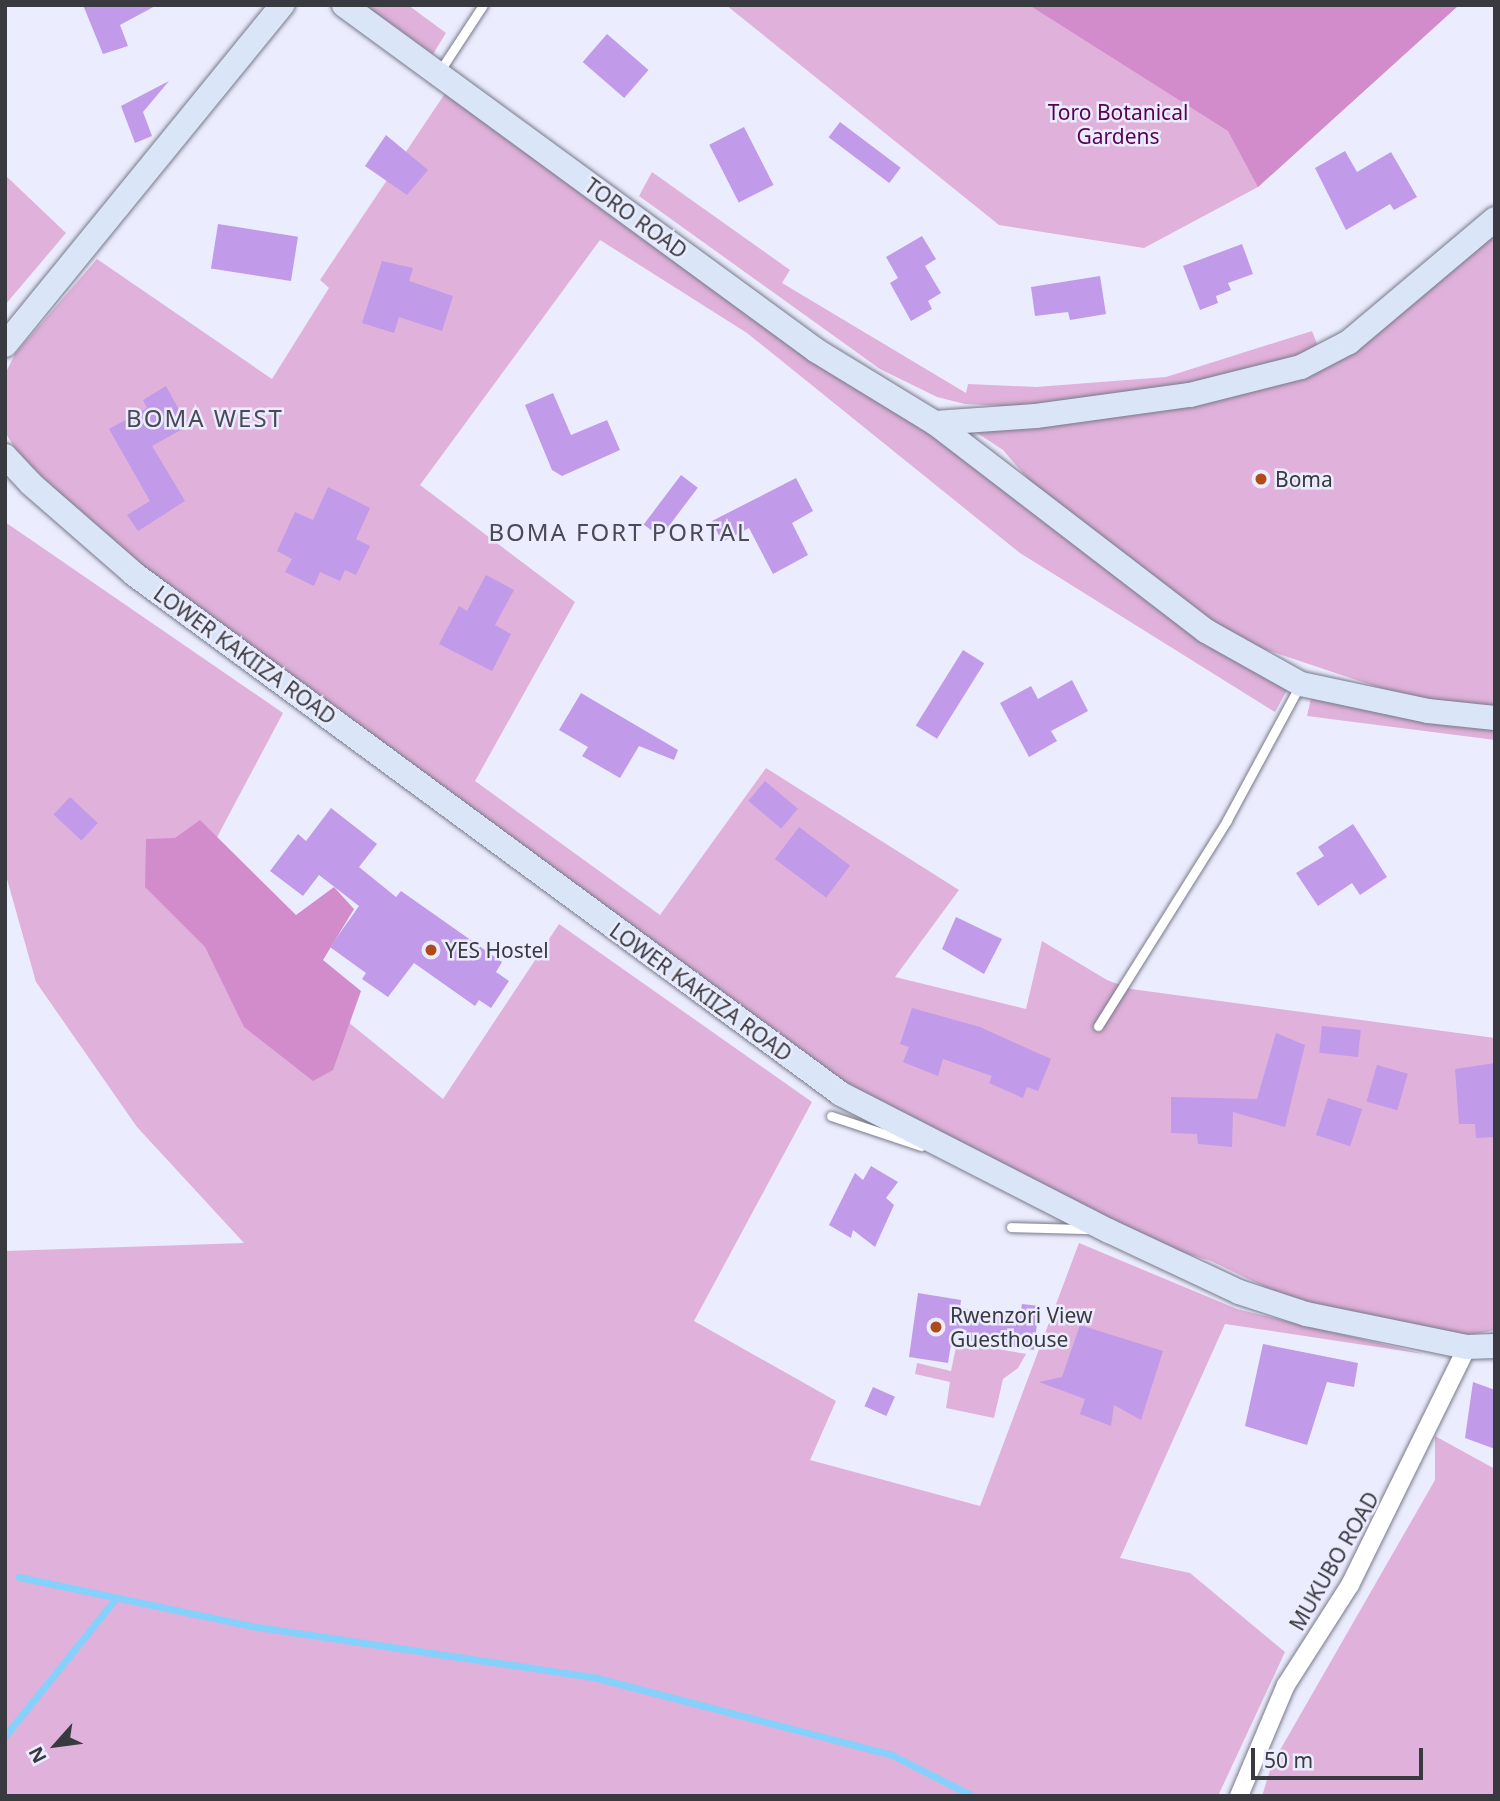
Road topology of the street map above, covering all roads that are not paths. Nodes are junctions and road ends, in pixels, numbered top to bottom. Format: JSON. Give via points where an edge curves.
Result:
{"nodes":[{"id":1,"x":282,"y":5,"type":"edge"},
{"id":2,"x":344,"y":5,"type":"edge"},
{"id":3,"x":483,"y":5,"type":"edge"},
{"id":4,"x":438,"y":73,"type":"junction"},
{"id":5,"x":1495,"y":219,"type":"edge"},
{"id":6,"x":5,"y":345,"type":"edge"},
{"id":7,"x":935,"y":423,"type":"junction"},
{"id":8,"x":5,"y":456,"type":"edge"},
{"id":9,"x":1301,"y":684,"type":"junction"},
{"id":10,"x":1495,"y":718,"type":"edge"},
{"id":11,"x":1098,"y":1026,"type":"dead end"},
{"id":12,"x":831,"y":1116,"type":"dead end"},
{"id":13,"x":956,"y":1155,"type":"junction"},
{"id":14,"x":1011,"y":1227,"type":"dead end"},
{"id":15,"x":1108,"y":1231,"type":"junction"},
{"id":16,"x":1495,"y":1346,"type":"edge"},
{"id":17,"x":1467,"y":1348,"type":"junction"},
{"id":18,"x":1239,"y":1796,"type":"edge"}],
"edges":[{"from":1,"to":6,"type":"main road"},
{"from":2,"to":4,"type":"main road","name":"TORO ROAD"},
{"from":3,"to":4,"type":"lane"},
{"from":4,"to":7,"type":"main road","name":"TORO ROAD","via":[[817,351]]},
{"from":5,"to":7,"type":"main road","via":[[1349,342],[1301,367],[1190,394],[1036,416]]},
{"from":7,"to":9,"type":"main road","name":"TORO ROAD","via":[[1206,631]]},
{"from":8,"to":13,"type":"main road","name":"LOWER KAKIIZA ROAD","via":[[134,574],[581,904],[841,1094]]},
{"from":9,"to":10,"type":"main road","name":"TORO ROAD","via":[[1428,711]]},
{"from":9,"to":11,"type":"lane","via":[[1227,820]]},
{"from":12,"to":13,"type":"lane"},
{"from":13,"to":15,"type":"main road","name":"LOWER KAKIIZA ROAD"},
{"from":14,"to":15,"type":"lane"},
{"from":15,"to":17,"type":"main road","name":"LOWER KAKIIZA ROAD","via":[[1239,1292],[1306,1314]]},
{"from":16,"to":17,"type":"main road","name":"LOWER KAKIIZA ROAD"},
{"from":17,"to":18,"type":"street","name":"MUKUBO ROAD","via":[[1350,1585],[1286,1685]]}]}
